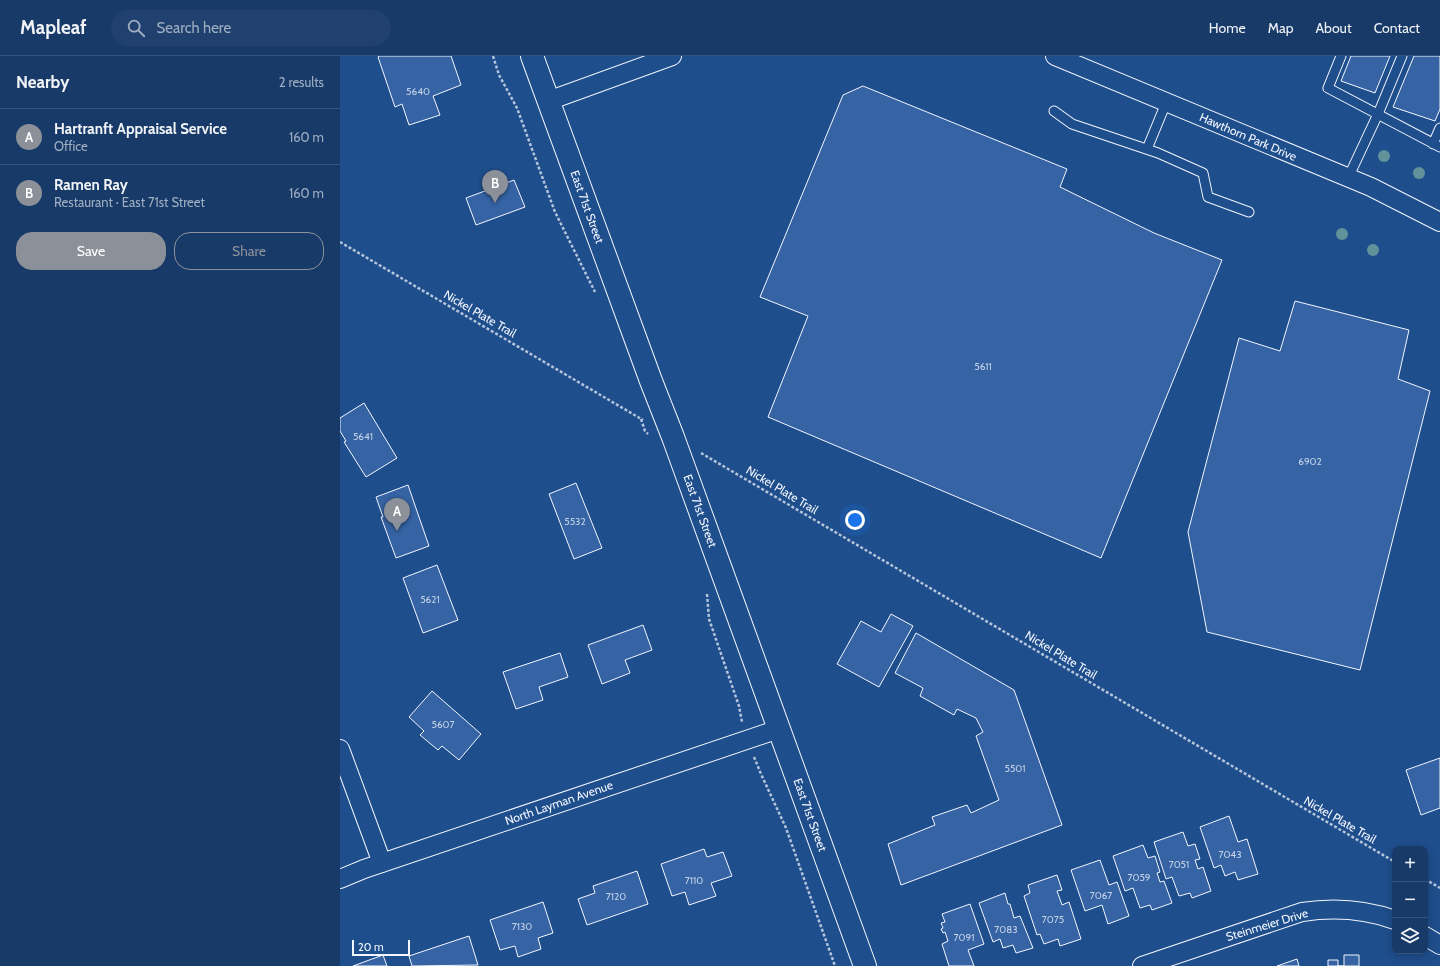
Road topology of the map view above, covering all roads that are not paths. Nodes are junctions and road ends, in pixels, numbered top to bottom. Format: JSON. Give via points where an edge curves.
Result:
{"nodes":[{"id":1,"x":532,"y":56,"type":"edge"},
{"id":2,"x":672,"y":56,"type":"edge"},
{"id":3,"x":1055,"y":56,"type":"edge"},
{"id":4,"x":1342,"y":56,"type":"edge"},
{"id":5,"x":1402,"y":56,"type":"edge"},
{"id":6,"x":548,"y":102,"type":"junction"},
{"id":7,"x":1166,"y":103,"type":"junction"},
{"id":8,"x":1054,"y":111,"type":"dead end"},
{"id":9,"x":1378,"y":114,"type":"junction"},
{"id":10,"x":1440,"y":128,"type":"edge"},
{"id":11,"x":1437,"y":145,"type":"edge"},
{"id":12,"x":1147,"y":149,"type":"junction"},
{"id":13,"x":1348,"y":178,"type":"junction"},
{"id":14,"x":1249,"y":212,"type":"dead end"},
{"id":15,"x":1440,"y":222,"type":"edge"},
{"id":16,"x":780,"y":729,"type":"junction"},
{"id":17,"x":340,"y":750,"type":"edge"},
{"id":18,"x":382,"y":863,"type":"junction"},
{"id":19,"x":340,"y":878,"type":"edge"},
{"id":20,"x":1392,"y":919,"type":"edge"},
{"id":21,"x":1428,"y":938,"type":"edge"},
{"id":22,"x":1440,"y":945,"type":"edge"},
{"id":23,"x":865,"y":966,"type":"edge"},
{"id":24,"x":1142,"y":966,"type":"edge"}],
"edges":[{"from":1,"to":6,"type":"main road","name":"East 71st Street"},
{"from":2,"to":6,"type":"street"},
{"from":3,"to":7,"type":"street","name":"Hawthorn Park Drive"},
{"from":4,"to":9,"type":"lane","via":[[1328,88]]},
{"from":5,"to":9,"type":"lane"},
{"from":6,"to":16,"type":"main road","name":"East 71st Street"},
{"from":7,"to":12,"type":"lane"},
{"from":7,"to":13,"type":"street","name":"Hawthorn Park Drive"},
{"from":8,"to":12,"type":"lane","via":[[1072,124]]},
{"from":9,"to":11,"type":"lane"},
{"from":9,"to":13,"type":"lane"},
{"from":10,"to":11,"type":"lane"},
{"from":12,"to":14,"type":"lane","via":[[1203,174],[1208,197]]},
{"from":13,"to":15,"type":"street","name":"Hawthorn Park Drive"},
{"from":16,"to":18,"type":"street","name":"North Layman Avenue"},
{"from":16,"to":23,"type":"main road","name":"East 71st Street"},
{"from":17,"to":18,"type":"street"},
{"from":18,"to":19,"type":"street","name":"North Layman Avenue"},
{"from":20,"to":24,"type":"street","name":"Steinmeier Drive","via":[[1357,910],[1308,911]]},
{"from":21,"to":22,"type":"street"}]}
